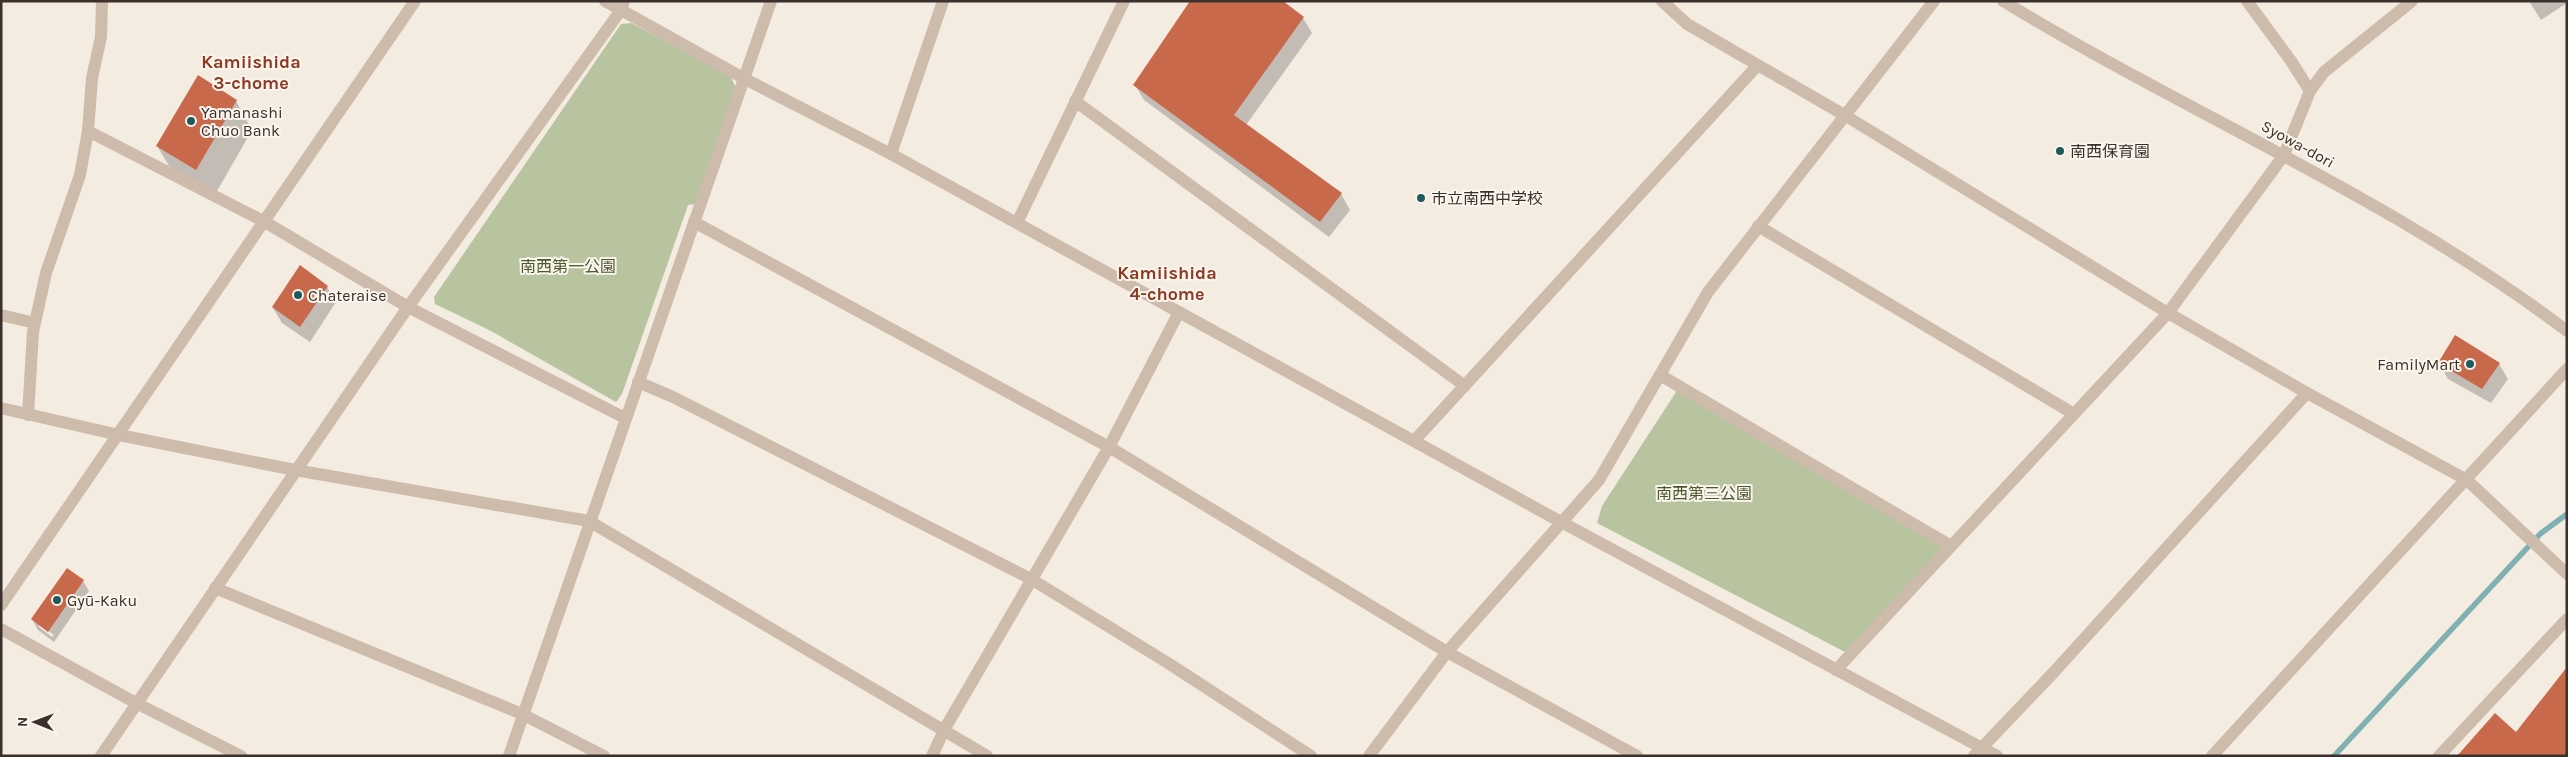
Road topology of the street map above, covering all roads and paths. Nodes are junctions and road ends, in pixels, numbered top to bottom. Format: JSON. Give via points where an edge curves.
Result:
{"nodes":[{"id":1,"x":102,"y":1,"type":"edge"},
{"id":2,"x":415,"y":1,"type":"edge"},
{"id":3,"x":605,"y":1,"type":"edge"},
{"id":4,"x":771,"y":1,"type":"edge"},
{"id":5,"x":943,"y":1,"type":"edge"},
{"id":6,"x":1124,"y":1,"type":"edge"},
{"id":7,"x":1662,"y":1,"type":"edge"},
{"id":8,"x":1934,"y":1,"type":"edge"},
{"id":9,"x":2003,"y":1,"type":"edge"},
{"id":10,"x":2247,"y":1,"type":"edge"},
{"id":11,"x":2412,"y":1,"type":"edge"},
{"id":12,"x":622,"y":6,"type":"edge"},
{"id":13,"x":1757,"y":66,"type":"junction"},
{"id":14,"x":745,"y":79,"type":"junction"},
{"id":15,"x":2310,"y":91,"type":"junction"},
{"id":16,"x":1075,"y":101,"type":"junction"},
{"id":17,"x":1846,"y":116,"type":"junction"},
{"id":18,"x":88,"y":131,"type":"junction"},
{"id":19,"x":891,"y":154,"type":"junction"},
{"id":20,"x":2284,"y":155,"type":"junction"},
{"id":21,"x":265,"y":222,"type":"junction"},
{"id":22,"x":694,"y":222,"type":"junction"},
{"id":23,"x":1017,"y":224,"type":"junction"},
{"id":24,"x":1758,"y":226,"type":"junction"},
{"id":25,"x":408,"y":307,"type":"junction"},
{"id":26,"x":1179,"y":312,"type":"junction"},
{"id":27,"x":2168,"y":313,"type":"junction"},
{"id":28,"x":1,"y":315,"type":"edge"},
{"id":29,"x":35,"y":323,"type":"junction"},
{"id":30,"x":2567,"y":331,"type":"edge"},
{"id":31,"x":2567,"y":369,"type":"edge"},
{"id":32,"x":1660,"y":376,"type":"junction"},
{"id":33,"x":638,"y":382,"type":"junction"},
{"id":34,"x":1465,"y":386,"type":"junction"},
{"id":35,"x":2307,"y":393,"type":"junction"},
{"id":36,"x":1,"y":408,"type":"edge"},
{"id":37,"x":2074,"y":414,"type":"junction"},
{"id":38,"x":28,"y":415,"type":"junction"},
{"id":39,"x":625,"y":418,"type":"junction"},
{"id":40,"x":119,"y":435,"type":"junction"},
{"id":41,"x":1414,"y":441,"type":"junction"},
{"id":42,"x":1109,"y":447,"type":"junction"},
{"id":43,"x":295,"y":470,"type":"junction"},
{"id":44,"x":2467,"y":480,"type":"junction"},
{"id":45,"x":589,"y":521,"type":"junction"},
{"id":46,"x":1563,"y":523,"type":"junction"},
{"id":47,"x":1951,"y":546,"type":"junction"},
{"id":48,"x":2567,"y":574,"type":"edge"},
{"id":49,"x":1031,"y":579,"type":"junction"},
{"id":50,"x":215,"y":588,"type":"junction"},
{"id":51,"x":1,"y":605,"type":"edge"},
{"id":52,"x":2567,"y":619,"type":"edge"},
{"id":53,"x":1,"y":629,"type":"edge"},
{"id":54,"x":1447,"y":652,"type":"junction"},
{"id":55,"x":1836,"y":670,"type":"junction"},
{"id":56,"x":136,"y":703,"type":"junction"},
{"id":57,"x":522,"y":714,"type":"junction"},
{"id":58,"x":944,"y":730,"type":"junction"},
{"id":59,"x":1978,"y":752,"type":"edge"},
{"id":60,"x":101,"y":756,"type":"edge"},
{"id":61,"x":241,"y":756,"type":"edge"},
{"id":62,"x":509,"y":756,"type":"edge"},
{"id":63,"x":604,"y":756,"type":"edge"},
{"id":64,"x":932,"y":756,"type":"edge"},
{"id":65,"x":988,"y":756,"type":"edge"},
{"id":66,"x":1312,"y":756,"type":"edge"},
{"id":67,"x":1369,"y":756,"type":"edge"},
{"id":68,"x":1637,"y":756,"type":"edge"},
{"id":69,"x":1997,"y":756,"type":"edge"},
{"id":70,"x":2212,"y":756,"type":"edge"},
{"id":71,"x":2439,"y":756,"type":"edge"}],
"edges":[{"from":1,"to":18,"type":"street","via":[[101,37],[92,78]]},
{"from":2,"to":21,"type":"street"},
{"from":3,"to":12,"type":"street"},
{"from":4,"to":14,"type":"street"},
{"from":5,"to":19,"type":"street"},
{"from":6,"to":16,"type":"street"},
{"from":7,"to":13,"type":"street","via":[[1686,24]]},
{"from":8,"to":17,"type":"street"},
{"from":9,"to":20,"type":"street","name":"Syowa-dori"},
{"from":10,"to":15,"type":"street"},
{"from":11,"to":15,"type":"street","via":[[2324,72]]},
{"from":12,"to":14,"type":"street"},
{"from":12,"to":25,"type":"street"},
{"from":13,"to":17,"type":"street"},
{"from":13,"to":34,"type":"street"},
{"from":14,"to":19,"type":"street"},
{"from":14,"to":22,"type":"street"},
{"from":15,"to":20,"type":"street"},
{"from":16,"to":23,"type":"street"},
{"from":16,"to":34,"type":"street"},
{"from":17,"to":24,"type":"street"},
{"from":17,"to":27,"type":"street"},
{"from":18,"to":21,"type":"street"},
{"from":18,"to":29,"type":"street","via":[[80,175],[46,273]]},
{"from":19,"to":23,"type":"street"},
{"from":20,"to":27,"type":"street"},
{"from":20,"to":30,"type":"street","name":"Syowa-dori","via":[[2459,255]]},
{"from":21,"to":25,"type":"street"},
{"from":21,"to":40,"type":"street"},
{"from":22,"to":33,"type":"street"},
{"from":22,"to":42,"type":"street"},
{"from":23,"to":26,"type":"street"},
{"from":24,"to":32,"type":"street","via":[[1708,292]]},
{"from":24,"to":37,"type":"street"},
{"from":25,"to":39,"type":"street"},
{"from":25,"to":43,"type":"street"},
{"from":26,"to":41,"type":"street"},
{"from":26,"to":42,"type":"street"},
{"from":27,"to":35,"type":"street"},
{"from":27,"to":37,"type":"street"},
{"from":28,"to":29,"type":"street"},
{"from":29,"to":38,"type":"street"},
{"from":31,"to":44,"type":"street"},
{"from":32,"to":46,"type":"street","via":[[1599,480]]},
{"from":32,"to":47,"type":"street"},
{"from":33,"to":39,"type":"street"},
{"from":33,"to":49,"type":"street"},
{"from":34,"to":41,"type":"street"},
{"from":35,"to":44,"type":"street"},
{"from":35,"to":59,"type":"street"},
{"from":36,"to":38,"type":"street"},
{"from":37,"to":47,"type":"street"},
{"from":38,"to":40,"type":"street"},
{"from":39,"to":45,"type":"street"},
{"from":40,"to":43,"type":"street"},
{"from":40,"to":51,"type":"street"},
{"from":41,"to":46,"type":"street"},
{"from":42,"to":49,"type":"street"},
{"from":42,"to":54,"type":"street"},
{"from":43,"to":45,"type":"street"},
{"from":43,"to":50,"type":"street"},
{"from":44,"to":48,"type":"street"},
{"from":44,"to":70,"type":"street"},
{"from":45,"to":57,"type":"street"},
{"from":45,"to":58,"type":"street"},
{"from":46,"to":54,"type":"street"},
{"from":46,"to":55,"type":"street"},
{"from":47,"to":55,"type":"street"},
{"from":49,"to":58,"type":"street"},
{"from":49,"to":66,"type":"street"},
{"from":50,"to":56,"type":"street"},
{"from":50,"to":57,"type":"street"},
{"from":52,"to":71,"type":"street"},
{"from":53,"to":56,"type":"street"},
{"from":54,"to":67,"type":"street"},
{"from":54,"to":68,"type":"street"},
{"from":55,"to":59,"type":"street"},
{"from":56,"to":60,"type":"street"},
{"from":56,"to":61,"type":"street"},
{"from":57,"to":62,"type":"street"},
{"from":57,"to":63,"type":"street"},
{"from":58,"to":64,"type":"street"},
{"from":58,"to":65,"type":"street"},
{"from":59,"to":69,"type":"street"}]}
